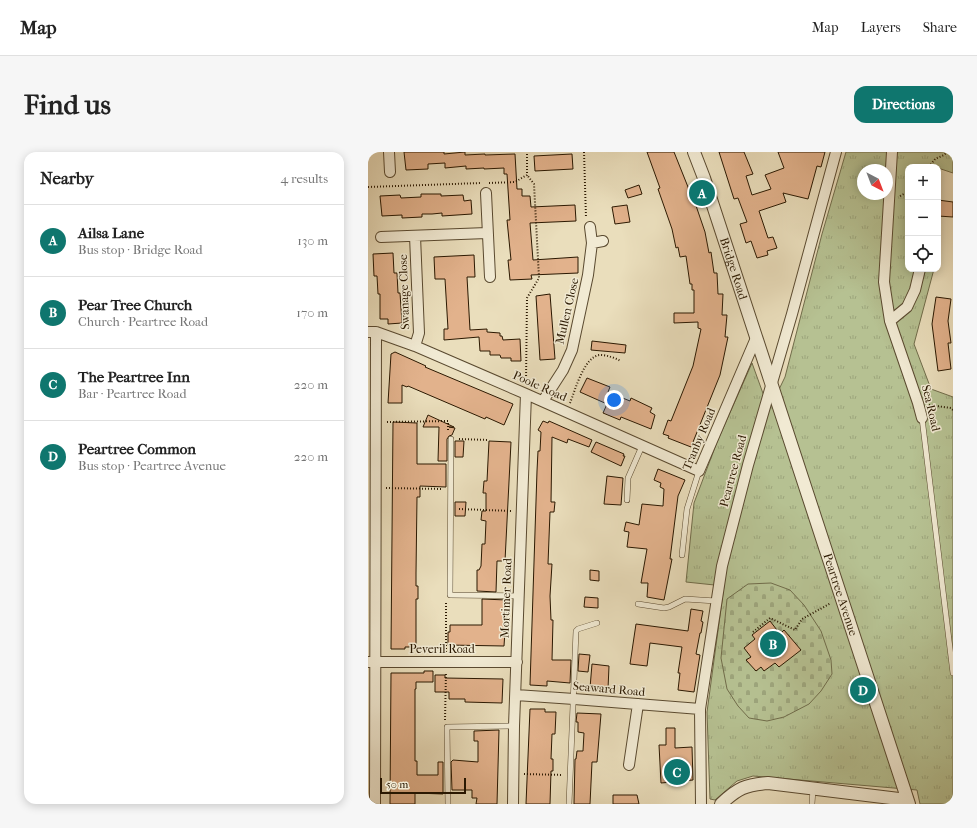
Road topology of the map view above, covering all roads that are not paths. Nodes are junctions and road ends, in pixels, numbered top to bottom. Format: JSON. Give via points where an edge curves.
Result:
{"nodes":[{"id":1,"x":389,"y":152,"type":"edge"},
{"id":2,"x":694,"y":152,"type":"edge"},
{"id":3,"x":836,"y":152,"type":"edge"},
{"id":4,"x":892,"y":152,"type":"edge"},
{"id":5,"x":390,"y":172,"type":"dead end"},
{"id":6,"x":486,"y":193,"type":"dead end"},
{"id":7,"x":590,"y":227,"type":"road end"},
{"id":8,"x":487,"y":233,"type":"junction"},
{"id":9,"x":415,"y":236,"type":"junction"},
{"id":10,"x":381,"y":237,"type":"dead end"},
{"id":11,"x":603,"y":241,"type":"dead end"},
{"id":12,"x":592,"y":243,"type":"junction"},
{"id":13,"x":919,"y":272,"type":"edge"},
{"id":14,"x":490,"y":277,"type":"dead end"},
{"id":15,"x":890,"y":322,"type":"junction"},
{"id":16,"x":372,"y":332,"type":"edge"},
{"id":17,"x":756,"y":338,"type":"junction"},
{"id":18,"x":415,"y":346,"type":"junction"},
{"id":19,"x":772,"y":386,"type":"junction"},
{"id":20,"x":526,"y":394,"type":"junction"},
{"id":21,"x":542,"y":401,"type":"junction"},
{"id":22,"x":922,"y":418,"type":"joint"},
{"id":23,"x":451,"y":439,"type":"road end"},
{"id":24,"x":642,"y":446,"type":"junction"},
{"id":25,"x":699,"y":471,"type":"junction"},
{"id":26,"x":627,"y":500,"type":"dead end"},
{"id":27,"x":682,"y":555,"type":"dead end"},
{"id":28,"x":519,"y":596,"type":"junction"},
{"id":29,"x":716,"y":601,"type":"junction"},
{"id":30,"x":638,"y":604,"type":"dead end"},
{"id":31,"x":597,"y":623,"type":"dead end"},
{"id":32,"x":372,"y":662,"type":"edge"},
{"id":33,"x":517,"y":662,"type":"junction"},
{"id":34,"x":953,"y":673,"type":"edge"},
{"id":35,"x":516,"y":695,"type":"junction"},
{"id":36,"x":574,"y":699,"type":"junction"},
{"id":37,"x":638,"y":704,"type":"junction"},
{"id":38,"x":700,"y":709,"type":"junction"},
{"id":39,"x":514,"y":726,"type":"junction"},
{"id":40,"x":629,"y":765,"type":"dead end"},
{"id":41,"x":813,"y":789,"type":"junction"},
{"id":42,"x":908,"y":802,"type":"edge"},
{"id":43,"x":376,"y":804,"type":"edge"},
{"id":44,"x":448,"y":804,"type":"edge"},
{"id":45,"x":513,"y":804,"type":"edge"},
{"id":46,"x":569,"y":804,"type":"edge"},
{"id":47,"x":701,"y":804,"type":"edge"},
{"id":48,"x":721,"y":804,"type":"edge"},
{"id":49,"x":812,"y":804,"type":"edge"}],
"edges":[{"from":1,"to":5,"type":"street"},
{"from":2,"to":17,"type":"street","name":"Bridge Road"},
{"from":3,"to":19,"type":"street","name":"Peartree Road"},
{"from":4,"to":15,"type":"street","name":"Sea Road","via":[[884,282]]},
{"from":6,"to":8,"type":"street"},
{"from":7,"to":12,"type":"street","name":"Mullen Close"},
{"from":8,"to":9,"type":"street","name":"Swanage Close"},
{"from":8,"to":14,"type":"street"},
{"from":9,"to":10,"type":"street","name":"Swanage Close"},
{"from":9,"to":18,"type":"street","name":"Swanage Close","via":[[420,333]]},
{"from":11,"to":12,"type":"street"},
{"from":12,"to":21,"type":"street","name":"Mullen Close","via":[[572,350],[563,370]]},
{"from":13,"to":15,"type":"street","via":[[907,307]]},
{"from":15,"to":22,"type":"street","name":"Sea Road"},
{"from":16,"to":18,"type":"street","name":"Poole Road"},
{"from":16,"to":32,"type":"street","via":[[376,422]]},
{"from":17,"to":19,"type":"street","name":"Bridge Road"},
{"from":17,"to":25,"type":"street","name":"Tranby Road"},
{"from":18,"to":20,"type":"street","name":"Poole Road"},
{"from":19,"to":29,"type":"street","name":"Peartree Road","via":[[744,480],[722,566]]},
{"from":19,"to":42,"type":"street","name":"Peartree Avenue"},
{"from":20,"to":21,"type":"street","name":"Poole Road"},
{"from":20,"to":28,"type":"street","name":"Mortimer Road"},
{"from":21,"to":24,"type":"street","name":"Poole Road"},
{"from":22,"to":34,"type":"lane","name":"Sea Road"},
{"from":23,"to":28,"type":"lane","via":[[450,595]]},
{"from":24,"to":25,"type":"street","name":"Poole Road"},
{"from":24,"to":26,"type":"lane","via":[[628,478]]},
{"from":25,"to":27,"type":"lane","name":"Tranby Road","via":[[687,508]]},
{"from":28,"to":33,"type":"street","name":"Mortimer Road"},
{"from":29,"to":30,"type":"lane","via":[[685,599],[664,608]]},
{"from":29,"to":38,"type":"street","name":"Peartree Road"},
{"from":31,"to":36,"type":"lane","via":[[576,631]]},
{"from":32,"to":33,"type":"street","name":"Peveril Road"},
{"from":32,"to":43,"type":"street"},
{"from":33,"to":35,"type":"street","name":"Mortimer Road"},
{"from":35,"to":36,"type":"street","name":"Seaward Road"},
{"from":35,"to":39,"type":"street","name":"Mortimer Road"},
{"from":36,"to":37,"type":"street","name":"Seaward Road"},
{"from":36,"to":46,"type":"lane"},
{"from":37,"to":38,"type":"street","name":"Seaward Road"},
{"from":37,"to":40,"type":"street"},
{"from":38,"to":47,"type":"street","name":"Peartree Road"},
{"from":39,"to":44,"type":"lane","via":[[447,727]]},
{"from":39,"to":45,"type":"street","name":"Mortimer Road"},
{"from":41,"to":42,"type":"street"},
{"from":41,"to":48,"type":"street","via":[[754,784],[742,787]]},
{"from":41,"to":49,"type":"lane"}]}
